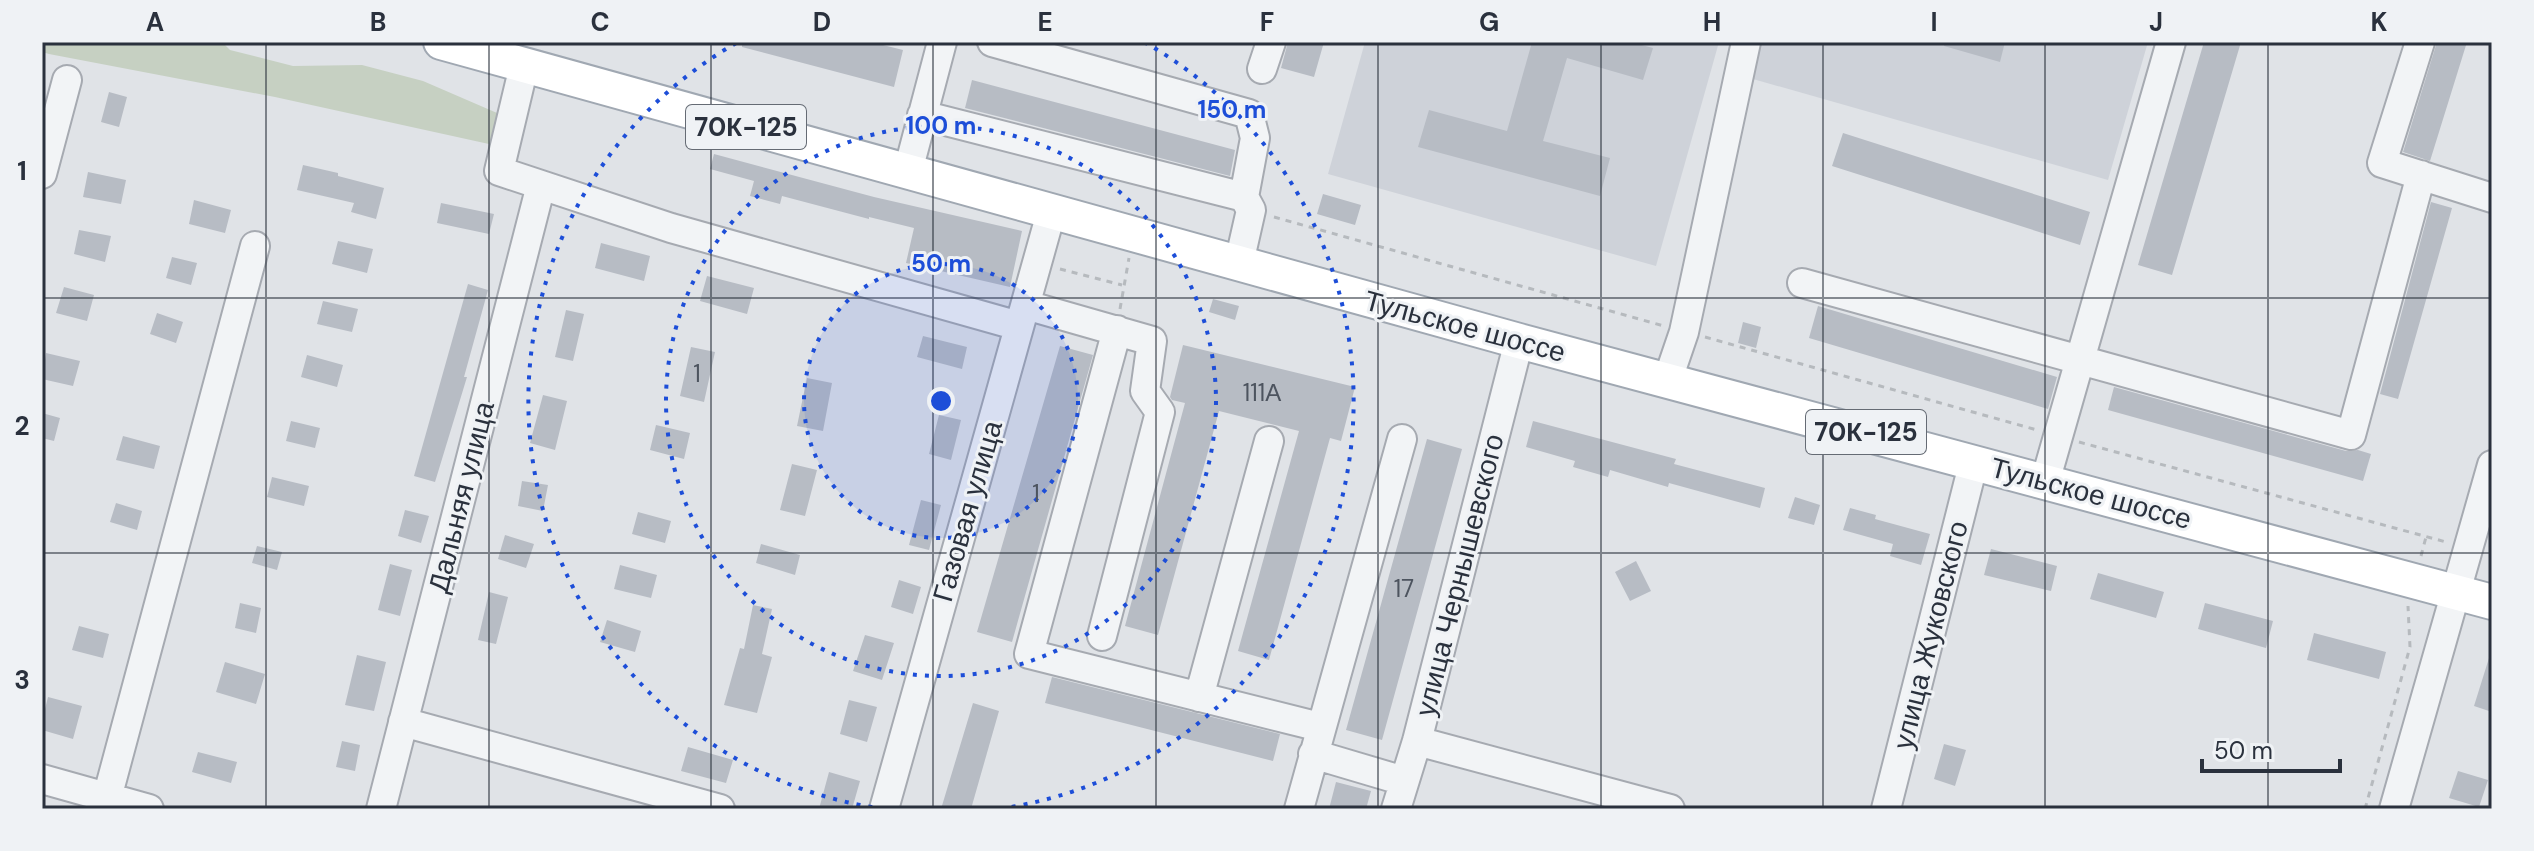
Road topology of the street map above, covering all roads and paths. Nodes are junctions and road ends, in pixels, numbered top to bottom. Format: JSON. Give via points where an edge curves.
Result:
{"nodes":[{"id":1,"x":441,"y":42,"type":"edge"},
{"id":2,"x":942,"y":42,"type":"edge"},
{"id":3,"x":992,"y":42,"type":"edge"},
{"id":4,"x":1271,"y":42,"type":"edge"},
{"id":5,"x":1746,"y":42,"type":"edge"},
{"id":6,"x":2171,"y":42,"type":"edge"},
{"id":7,"x":2420,"y":42,"type":"edge"},
{"id":8,"x":1060,"y":51,"type":"edge"},
{"id":9,"x":524,"y":66,"type":"junction"},
{"id":10,"x":1262,"y":69,"type":"dead end"},
{"id":11,"x":67,"y":80,"type":"dead end"},
{"id":12,"x":922,"y":115,"type":"junction"},
{"id":13,"x":908,"y":171,"type":"junction"},
{"id":14,"x":42,"y":174,"type":"edge"},
{"id":15,"x":2421,"y":175,"type":"junction"},
{"id":16,"x":541,"y":185,"type":"junction"},
{"id":17,"x":2492,"y":198,"type":"edge"},
{"id":18,"x":1248,"y":203,"type":"junction"},
{"id":19,"x":1051,"y":213,"type":"junction"},
{"id":20,"x":255,"y":246,"type":"dead end"},
{"id":21,"x":1037,"y":263,"type":"junction"},
{"id":22,"x":1239,"y":263,"type":"junction"},
{"id":23,"x":1802,"y":283,"type":"dead end"},
{"id":24,"x":1122,"y":285,"type":"dead end"},
{"id":25,"x":1022,"y":316,"type":"junction"},
{"id":26,"x":1117,"y":330,"type":"junction"},
{"id":27,"x":1684,"y":332,"type":"junction"},
{"id":28,"x":1519,"y":341,"type":"junction"},
{"id":29,"x":2079,"y":360,"type":"junction"},
{"id":30,"x":1668,"y":379,"type":"junction"},
{"id":31,"x":2058,"y":436,"type":"junction"},
{"id":32,"x":1402,"y":439,"type":"dead end"},
{"id":33,"x":1269,"y":441,"type":"dead end"},
{"id":34,"x":1974,"y":461,"type":"junction"},
{"id":35,"x":2492,"y":465,"type":"edge"},
{"id":36,"x":2045,"y":482,"type":"junction"},
{"id":37,"x":2426,"y":537,"type":"junction"},
{"id":38,"x":2469,"y":549,"type":"junction"},
{"id":39,"x":2413,"y":581,"type":"junction"},
{"id":40,"x":2455,"y":592,"type":"junction"},
{"id":41,"x":2492,"y":602,"type":"edge"},
{"id":42,"x":1102,"y":636,"type":"dead end"},
{"id":43,"x":1199,"y":697,"type":"junction"},
{"id":44,"x":403,"y":722,"type":"junction"},
{"id":45,"x":1316,"y":740,"type":"junction"},
{"id":46,"x":1417,"y":741,"type":"junction"},
{"id":47,"x":1404,"y":781,"type":"junction"},
{"id":48,"x":57,"y":792,"type":"edge"},
{"id":49,"x":107,"y":798,"type":"junction"},
{"id":50,"x":149,"y":809,"type":"edge"},
{"id":51,"x":381,"y":809,"type":"edge"},
{"id":52,"x":720,"y":809,"type":"edge"},
{"id":53,"x":884,"y":809,"type":"edge"},
{"id":54,"x":1299,"y":809,"type":"edge"},
{"id":55,"x":1396,"y":809,"type":"edge"},
{"id":56,"x":1670,"y":809,"type":"edge"},
{"id":57,"x":1886,"y":809,"type":"edge"},
{"id":58,"x":2365,"y":809,"type":"edge"},
{"id":59,"x":2394,"y":809,"type":"edge"}],
"edges":[{"from":1,"to":9,"type":"main road","name":"Тульское шоссе","number":"70К-125"},
{"from":2,"to":12,"type":"street"},
{"from":3,"to":8,"type":"street"},
{"from":4,"to":10,"type":"street"},
{"from":5,"to":27,"type":"street"},
{"from":6,"to":29,"type":"street"},
{"from":7,"to":15,"type":"street","via":[[2382,163]]},
{"from":8,"to":18,"type":"street","via":[[1249,114],[1255,138]]},
{"from":9,"to":13,"type":"main road","name":"Тульское шоссе","number":"70К-125"},
{"from":9,"to":16,"type":"street","via":[[499,171]]},
{"from":11,"to":14,"type":"street"},
{"from":12,"to":13,"type":"street"},
{"from":12,"to":18,"type":"street"},
{"from":13,"to":19,"type":"main road","name":"Тульское шоссе","number":"70К-125"},
{"from":15,"to":17,"type":"street"},
{"from":15,"to":29,"type":"street","via":[[2351,435]]},
{"from":16,"to":25,"type":"street","via":[[671,228]]},
{"from":16,"to":44,"type":"street","name":"Дальняя улица"},
{"from":18,"to":22,"type":"street"},
{"from":18,"to":27,"type":"path"},
{"from":19,"to":21,"type":"street","name":"Газовая улица"},
{"from":19,"to":22,"type":"main road","name":"Тульское шоссе","number":"70К-125"},
{"from":20,"to":49,"type":"street"},
{"from":21,"to":24,"type":"path"},
{"from":21,"to":25,"type":"street","name":"Газовая улица"},
{"from":22,"to":28,"type":"main road","name":"Тульское шоссе","number":"70К-125"},
{"from":23,"to":29,"type":"street"},
{"from":25,"to":26,"type":"street"},
{"from":25,"to":53,"type":"street","name":"Газовая улица"},
{"from":26,"to":42,"type":"street","via":[[1152,341],[1145,391],[1160,412]]},
{"from":26,"to":43,"type":"street","via":[[1029,654]]},
{"from":27,"to":30,"type":"street"},
{"from":27,"to":31,"type":"path"},
{"from":28,"to":30,"type":"main road","name":"Тульское шоссе","number":"70К-125"},
{"from":28,"to":46,"type":"street","name":"улица Чернышевского"},
{"from":29,"to":31,"type":"street"},
{"from":30,"to":34,"type":"main road","name":"Тульское шоссе","number":"70К-125"},
{"from":31,"to":36,"type":"street"},
{"from":31,"to":37,"type":"path"},
{"from":32,"to":45,"type":"street"},
{"from":33,"to":43,"type":"street"},
{"from":34,"to":36,"type":"main road","name":"Тульское шоссе","number":"70К-125"},
{"from":34,"to":57,"type":"street","name":"улица Жуковского"},
{"from":35,"to":38,"type":"street"},
{"from":36,"to":39,"type":"main road","name":"Тульское шоссе","number":"70К-125"},
{"from":37,"to":38,"type":"path"},
{"from":37,"to":39,"type":"path"},
{"from":38,"to":40,"type":"street"},
{"from":39,"to":40,"type":"main road","name":"Тульское шоссе","number":"70К-125"},
{"from":39,"to":58,"type":"path","via":[[2408,601],[2410,647]]},
{"from":40,"to":41,"type":"main road","name":"Тульское шоссе","number":"70К-125"},
{"from":40,"to":59,"type":"street"},
{"from":43,"to":45,"type":"street"},
{"from":44,"to":51,"type":"street","name":"Дальняя улица"},
{"from":44,"to":52,"type":"street"},
{"from":45,"to":47,"type":"street"},
{"from":45,"to":54,"type":"street"},
{"from":46,"to":47,"type":"street","name":"улица Чернышевского"},
{"from":46,"to":56,"type":"street"},
{"from":47,"to":55,"type":"street","name":"улица Чернышевского"},
{"from":48,"to":49,"type":"street"},
{"from":49,"to":50,"type":"street"}]}
